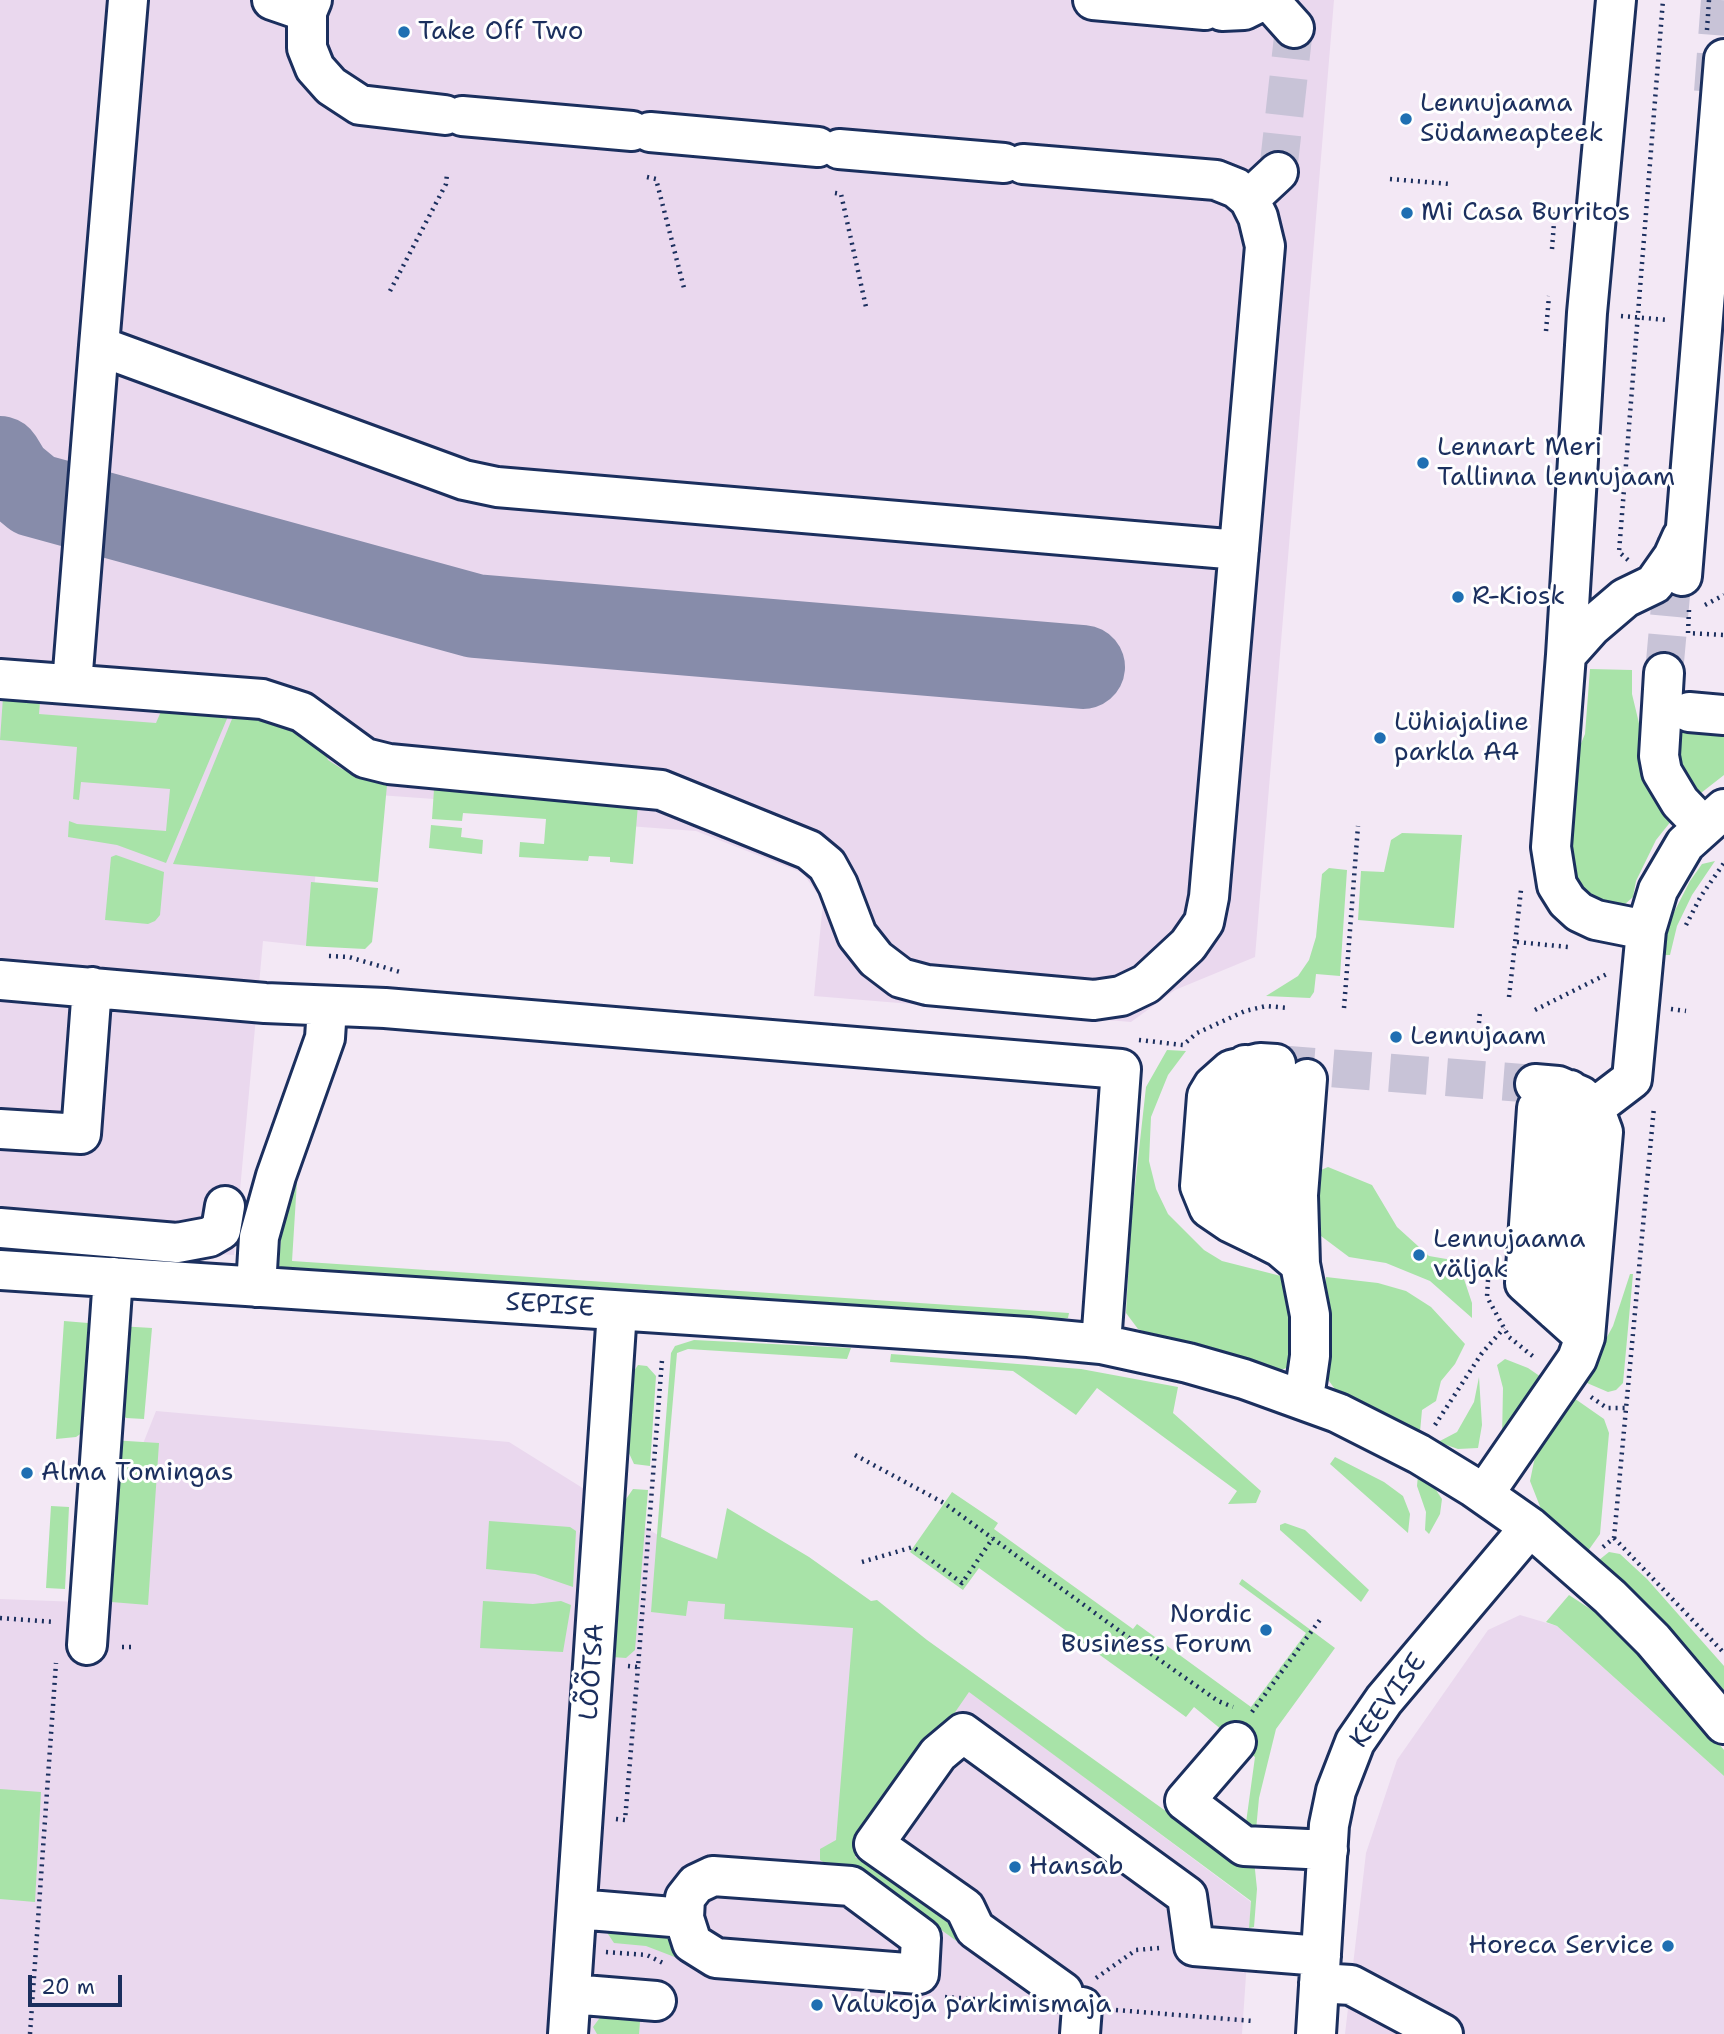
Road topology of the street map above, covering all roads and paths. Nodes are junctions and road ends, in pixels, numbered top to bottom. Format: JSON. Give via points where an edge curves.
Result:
{"nodes":[{"id":1,"x":128,"y":0,"type":"edge"},
{"id":2,"x":1093,"y":0,"type":"edge"},
{"id":3,"x":1264,"y":0,"type":"edge"},
{"id":4,"x":1269,"y":0,"type":"edge"},
{"id":5,"x":1616,"y":0,"type":"edge"},
{"id":6,"x":1663,"y":0,"type":"edge"},
{"id":7,"x":297,"y":4,"type":"edge"},
{"id":8,"x":1294,"y":28,"type":"dead end"},
{"id":9,"x":1724,"y":59,"type":"tunnel mouth"},
{"id":10,"x":1278,"y":172,"type":"tunnel mouth"},
{"id":11,"x":447,"y":174,"type":"dead end"},
{"id":12,"x":647,"y":177,"type":"dead end"},
{"id":13,"x":1390,"y":179,"type":"dead end"},
{"id":14,"x":1450,"y":184,"type":"dead end"},
{"id":15,"x":835,"y":193,"type":"dead end"},
{"id":16,"x":1249,"y":199,"type":"junction"},
{"id":17,"x":1555,"y":209,"type":"dead end"},
{"id":18,"x":1552,"y":249,"type":"dead end"},
{"id":19,"x":684,"y":288,"type":"dead end"},
{"id":20,"x":390,"y":291,"type":"dead end"},
{"id":21,"x":1549,"y":296,"type":"dead end"},
{"id":22,"x":866,"y":307,"type":"dead end"},
{"id":23,"x":1587,"y":313,"type":"junction"},
{"id":24,"x":1637,"y":318,"type":"junction"},
{"id":25,"x":1703,"y":322,"type":"junction"},
{"id":26,"x":1546,"y":331,"type":"dead end"},
{"id":27,"x":99,"y":346,"type":"junction"},
{"id":28,"x":1239,"y":551,"type":"junction"},
{"id":29,"x":1674,"y":586,"type":"junction"},
{"id":30,"x":1724,"y":595,"type":"edge"},
{"id":31,"x":1724,"y":635,"type":"edge"},
{"id":32,"x":1566,"y":654,"type":"junction"},
{"id":33,"x":1664,"y":673,"type":"tunnel mouth"},
{"id":34,"x":0,"y":680,"type":"edge"},
{"id":35,"x":72,"y":684,"type":"junction"},
{"id":36,"x":1558,"y":758,"type":"junction"},
{"id":37,"x":1714,"y":818,"type":"edge"},
{"id":38,"x":1357,"y":826,"type":"dead end"},
{"id":39,"x":1724,"y":863,"type":"edge"},
{"id":40,"x":1521,"y":881,"type":"dead end"},
{"id":41,"x":1665,"y":932,"type":"junction"},
{"id":42,"x":1612,"y":971,"type":"dead end"},
{"id":43,"x":0,"y":980,"type":"edge"},
{"id":44,"x":92,"y":986,"type":"junction"},
{"id":45,"x":1509,"y":997,"type":"dead end"},
{"id":46,"x":327,"y":1007,"type":"junction"},
{"id":47,"x":1344,"y":1007,"type":"dead end"},
{"id":48,"x":1667,"y":1009,"type":"dead end"},
{"id":49,"x":1535,"y":1010,"type":"dead end"},
{"id":50,"x":1480,"y":1011,"type":"dead end"},
{"id":51,"x":1663,"y":1017,"type":"dead end"},
{"id":52,"x":1479,"y":1023,"type":"dead end"},
{"id":53,"x":1559,"y":1097,"type":"junction"},
{"id":54,"x":1655,"y":1101,"type":"dead end"},
{"id":55,"x":0,"y":1129,"type":"edge"},
{"id":56,"x":225,"y":1206,"type":"dead end"},
{"id":57,"x":0,"y":1228,"type":"edge"},
{"id":58,"x":1300,"y":1264,"type":"junction"},
{"id":59,"x":0,"y":1270,"type":"edge"},
{"id":60,"x":113,"y":1278,"type":"junction"},
{"id":61,"x":256,"y":1287,"type":"junction"},
{"id":62,"x":617,"y":1311,"type":"junction"},
{"id":63,"x":1504,"y":1328,"type":"dead end"},
{"id":64,"x":1585,"y":1337,"type":"junction"},
{"id":65,"x":1101,"y":1345,"type":"junction"},
{"id":66,"x":662,"y":1360,"type":"dead end"},
{"id":67,"x":1300,"y":1399,"type":"junction"},
{"id":68,"x":1434,"y":1427,"type":"dead end"},
{"id":69,"x":855,"y":1455,"type":"dead end"},
{"id":70,"x":1484,"y":1494,"type":"junction"},
{"id":71,"x":1530,"y":1527,"type":"junction"},
{"id":72,"x":993,"y":1538,"type":"junction"},
{"id":73,"x":862,"y":1562,"type":"dead end"},
{"id":74,"x":1322,"y":1617,"type":"dead end"},
{"id":75,"x":72,"y":1652,"type":"joint"},
{"id":76,"x":1724,"y":1653,"type":"edge"},
{"id":77,"x":625,"y":1666,"type":"dead end"},
{"id":78,"x":638,"y":1667,"type":"junction"},
{"id":79,"x":1724,"y":1724,"type":"edge"},
{"id":80,"x":1236,"y":1742,"type":"dead end"},
{"id":81,"x":583,"y":1816,"type":"junction"},
{"id":82,"x":1328,"y":1850,"type":"junction"},
{"id":83,"x":577,"y":1900,"type":"junction"},
{"id":84,"x":684,"y":1908,"type":"junction"},
{"id":85,"x":1194,"y":1946,"type":"junction"},
{"id":86,"x":1320,"y":1969,"type":"junction"},
{"id":87,"x":571,"y":1994,"type":"junction"},
{"id":88,"x":656,"y":2001,"type":"dead end"},
{"id":89,"x":1075,"y":2011,"type":"edge"},
{"id":90,"x":30,"y":2034,"type":"edge"},
{"id":91,"x":568,"y":2034,"type":"edge"},
{"id":92,"x":1316,"y":2034,"type":"edge"},
{"id":93,"x":1443,"y":2034,"type":"edge"}],
"edges":[{"from":1,"to":27,"type":"street"},
{"from":2,"to":3,"type":"street","via":[[1214,11],[1244,10]]},
{"from":4,"to":8,"type":"street"},
{"from":5,"to":23,"type":"street"},
{"from":6,"to":24,"type":"path"},
{"from":7,"to":16,"type":"street","via":[[315,68],[331,86],[360,105],[1216,180]]},
{"from":9,"to":25,"type":"street"},
{"from":10,"to":16,"type":"street"},
{"from":11,"to":20,"type":"path"},
{"from":12,"to":19,"type":"path","via":[[656,179]]},
{"from":13,"to":14,"type":"path"},
{"from":15,"to":22,"type":"path","via":[[841,194]]},
{"from":16,"to":28,"type":"street","via":[[1265,246]]},
{"from":17,"to":18,"type":"path"},
{"from":21,"to":26,"type":"path"},
{"from":23,"to":24,"type":"path"},
{"from":23,"to":32,"type":"street"},
{"from":24,"to":25,"type":"path"},
{"from":24,"to":29,"type":"path","via":[[1619,552]]},
{"from":25,"to":29,"type":"street","via":[[1686,528]]},
{"from":27,"to":28,"type":"street","via":[[464,480],[497,487]]},
{"from":27,"to":35,"type":"street"},
{"from":28,"to":35,"type":"street","via":[[1204,922],[1171,965],[1146,984],[1121,996],[1094,1000],[927,985],[901,978],[876,959],[857,935],[827,865],[809,850],[661,790],[389,764],[365,758],[302,712],[283,704]]},
{"from":29,"to":30,"type":"path"},
{"from":29,"to":31,"type":"path","via":[[1688,633]]},
{"from":29,"to":32,"type":"street","via":[[1625,598]]},
{"from":29,"to":36,"type":"street","via":[[1636,610],[1583,660],[1577,674],[1571,731]]},
{"from":32,"to":36,"type":"street"},
{"from":33,"to":37,"type":"street","via":[[1661,772],[1680,802]]},
{"from":34,"to":35,"type":"street"},
{"from":36,"to":41,"type":"street","via":[[1551,847],[1557,885],[1579,912],[1596,920]]},
{"from":37,"to":41,"type":"street","via":[[1685,845],[1658,890]]},
{"from":38,"to":47,"type":"path"},
{"from":39,"to":41,"type":"path","via":[[1701,896]]},
{"from":40,"to":45,"type":"path"},
{"from":41,"to":53,"type":"street","via":[[1632,1079]]},
{"from":42,"to":49,"type":"path"},
{"from":43,"to":44,"type":"street"},
{"from":44,"to":46,"type":"street"},
{"from":44,"to":55,"type":"street","via":[[81,1134]]},
{"from":46,"to":61,"type":"street","via":[[325,1038],[259,1237]]},
{"from":46,"to":65,"type":"street","via":[[385,1008],[1121,1069]]},
{"from":48,"to":51,"type":"path"},
{"from":50,"to":52,"type":"path"},
{"from":53,"to":64,"type":"street","via":[[1571,1130],[1555,1310]]},
{"from":53,"to":64,"type":"street","via":[[1603,1132]]},
{"from":54,"to":76,"type":"path","via":[[1614,1538]]},
{"from":56,"to":57,"type":"street","via":[[222,1230],[177,1243]]},
{"from":58,"to":58,"type":"street","via":[[1298,1195],[1276,1069],[1246,1231],[1280,1247]]},
{"from":58,"to":67,"type":"street","via":[[1310,1315],[1308,1370]]},
{"from":59,"to":60,"type":"street","name":"SEPISE"},
{"from":60,"to":61,"type":"street","name":"SEPISE"},
{"from":60,"to":75,"type":"street"},
{"from":61,"to":62,"type":"street","name":"SEPISE"},
{"from":62,"to":65,"type":"street","name":"SEPISE"},
{"from":62,"to":81,"type":"street","name":"LÕÕTSA"},
{"from":63,"to":68,"type":"path","via":[[1482,1353]]},
{"from":64,"to":70,"type":"street","via":[[1577,1359]]},
{"from":65,"to":67,"type":"street","name":"SEPISE","via":[[1188,1363]]},
{"from":66,"to":78,"type":"path"},
{"from":67,"to":70,"type":"street","name":"SEPISE","via":[[1419,1454]]},
{"from":69,"to":72,"type":"path","via":[[944,1503]]},
{"from":70,"to":71,"type":"street","name":"SEPISE"},
{"from":71,"to":79,"type":"street","name":"SEPISE","via":[[1653,1640]]},
{"from":71,"to":82,"type":"street","name":"KEEVISE","via":[[1384,1700],[1355,1742],[1336,1791]]},
{"from":72,"to":73,"type":"path","via":[[962,1583],[913,1547]]},
{"from":72,"to":74,"type":"path","via":[[1218,1701],[1250,1714]]},
{"from":75,"to":90,"type":"path"},
{"from":77,"to":78,"type":"path"},
{"from":78,"to":81,"type":"path","via":[[625,1820]]},
{"from":80,"to":82,"type":"street","via":[[1185,1801],[1244,1846]]},
{"from":81,"to":83,"type":"street","name":"LÕÕTSA"},
{"from":82,"to":86,"type":"street","name":"KEEVISE"},
{"from":83,"to":84,"type":"street"},
{"from":83,"to":87,"type":"street","name":"LÕÕTSA"},
{"from":84,"to":84,"type":"street","via":[[692,1942],[716,1958],[919,1974],[921,1938],[851,1886],[713,1877],[696,1884]]},
{"from":85,"to":86,"type":"street"},
{"from":85,"to":89,"type":"path","via":[[1136,1950],[1093,1980]]},
{"from":85,"to":89,"type":"street","via":[[1188,1896],[963,1733],[937,1754],[874,1844],[965,1908],[975,1929]]},
{"from":86,"to":92,"type":"street","name":"KEEVISE"},
{"from":86,"to":93,"type":"street"},
{"from":87,"to":88,"type":"street"},
{"from":87,"to":91,"type":"street","name":"LÕÕTSA"}]}
